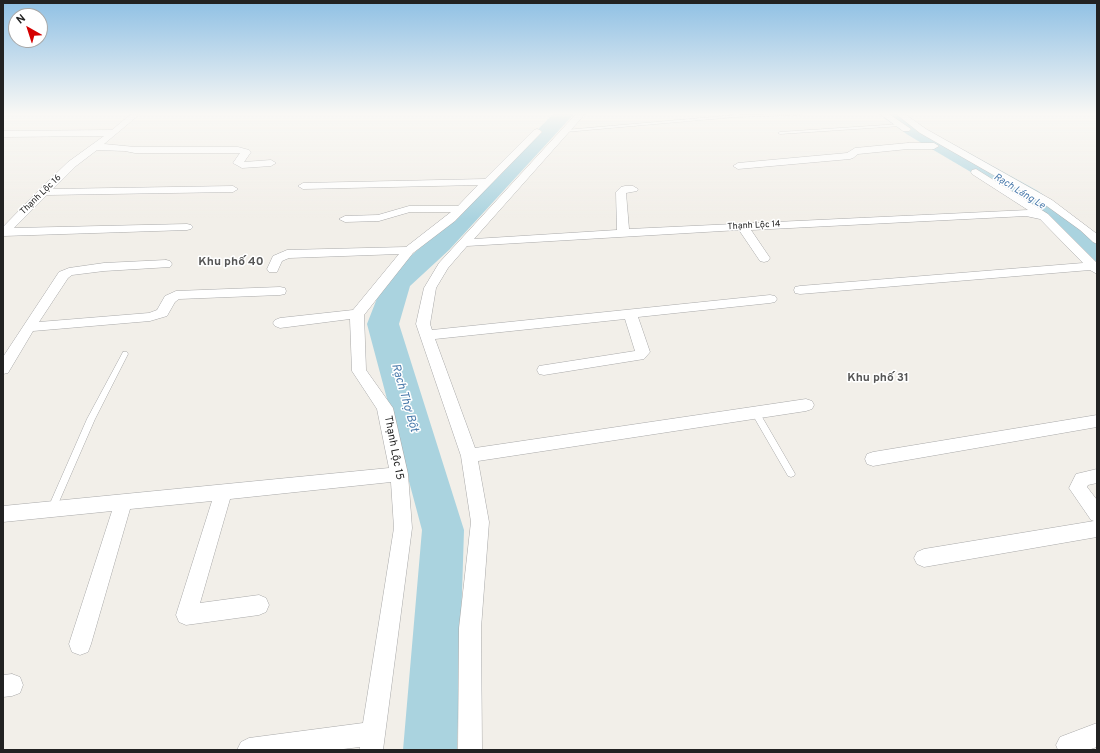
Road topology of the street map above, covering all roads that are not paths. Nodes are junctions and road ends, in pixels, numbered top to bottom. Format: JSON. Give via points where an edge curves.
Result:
{"nodes":[{"id":1,"x":92,"y":149,"type":"edge"},
{"id":2,"x":131,"y":149,"type":"edge"},
{"id":3,"x":520,"y":149,"type":"edge"},
{"id":4,"x":549,"y":149,"type":"edge"},
{"id":5,"x":875,"y":149,"type":"edge"},
{"id":6,"x":939,"y":149,"type":"edge"},
{"id":7,"x":956,"y":149,"type":"edge"},
{"id":8,"x":271,"y":163,"type":"dead end"},
{"id":9,"x":738,"y":166,"type":"dead end"},
{"id":10,"x":500,"y":169,"type":"junction"},
{"id":11,"x":527,"y":174,"type":"junction"},
{"id":12,"x":488,"y":182,"type":"junction"},
{"id":13,"x":303,"y":186,"type":"dead end"},
{"id":14,"x":233,"y":189,"type":"dead end"},
{"id":15,"x":634,"y":189,"type":"dead end"},
{"id":16,"x":44,"y":192,"type":"junction"},
{"id":17,"x":461,"y":209,"type":"junction"},
{"id":18,"x":1044,"y":216,"type":"junction"},
{"id":19,"x":345,"y":219,"type":"dead end"},
{"id":20,"x":187,"y":227,"type":"dead end"},
{"id":21,"x":743,"y":227,"type":"junction"},
{"id":22,"x":4,"y":233,"type":"edge"},
{"id":23,"x":623,"y":233,"type":"junction"},
{"id":24,"x":1097,"y":240,"type":"edge"},
{"id":25,"x":464,"y":243,"type":"junction"},
{"id":26,"x":409,"y":250,"type":"junction"},
{"id":27,"x":764,"y":258,"type":"dead end"},
{"id":28,"x":166,"y":264,"type":"dead end"},
{"id":29,"x":1095,"y":268,"type":"edge"},
{"id":30,"x":273,"y":269,"type":"dead end"},
{"id":31,"x":800,"y":290,"type":"dead end"},
{"id":32,"x":280,"y":291,"type":"dead end"},
{"id":33,"x":770,"y":299,"type":"dead end"},
{"id":34,"x":630,"y":313,"type":"junction"},
{"id":35,"x":356,"y":314,"type":"junction"},
{"id":36,"x":280,"y":323,"type":"dead end"},
{"id":37,"x":29,"y":327,"type":"junction"},
{"id":38,"x":427,"y":334,"type":"junction"},
{"id":39,"x":125,"y":354,"type":"dead end"},
{"id":40,"x":3,"y":369,"type":"edge"},
{"id":41,"x":544,"y":370,"type":"dead end"},
{"id":42,"x":806,"y":404,"type":"dead end"},
{"id":43,"x":755,"y":412,"type":"junction"},
{"id":44,"x":1097,"y":421,"type":"edge"},
{"id":45,"x":469,"y":456,"type":"junction"},
{"id":46,"x":873,"y":459,"type":"dead end"},
{"id":47,"x":399,"y":474,"type":"junction"},
{"id":48,"x":791,"y":474,"type":"dead end"},
{"id":49,"x":1097,"y":476,"type":"edge"},
{"id":50,"x":223,"y":493,"type":"junction"},
{"id":51,"x":123,"y":503,"type":"junction"},
{"id":52,"x":52,"y":508,"type":"junction"},
{"id":53,"x":3,"y":514,"type":"edge"},
{"id":54,"x":1097,"y":514,"type":"edge"},
{"id":55,"x":1097,"y":530,"type":"edge"},
{"id":56,"x":924,"y":558,"type":"dead end"},
{"id":57,"x":259,"y":605,"type":"dead end"},
{"id":58,"x":80,"y":644,"type":"dead end"},
{"id":59,"x":1097,"y":735,"type":"edge"},
{"id":60,"x":372,"y":742,"type":"edge"},
{"id":61,"x":1068,"y":745,"type":"dead end"},
{"id":62,"x":249,"y":750,"type":"edge"},
{"id":63,"x":470,"y":750,"type":"edge"}],
"edges":[{"from":1,"to":16,"type":"street","name":"Thạnh Lộc 16","via":[[72,164]]},
{"from":2,"to":8,"type":"street","via":[[238,150],[246,152],[238,163],[242,165]]},
{"from":3,"to":10,"type":"street"},
{"from":4,"to":11,"type":"street"},
{"from":5,"to":9,"type":"street","via":[[855,151],[850,156]]},
{"from":6,"to":18,"type":"street","via":[[1023,200]]},
{"from":7,"to":24,"type":"street","via":[[1048,202]]},
{"from":10,"to":11,"type":"street"},
{"from":10,"to":12,"type":"street"},
{"from":11,"to":25,"type":"street"},
{"from":12,"to":13,"type":"street"},
{"from":12,"to":17,"type":"street"},
{"from":14,"to":16,"type":"street"},
{"from":15,"to":23,"type":"street","via":[[625,189],[621,192]]},
{"from":16,"to":22,"type":"street","name":"Thạnh Lộc 16"},
{"from":17,"to":19,"type":"street","via":[[409,209],[379,218]]},
{"from":17,"to":26,"type":"street"},
{"from":18,"to":21,"type":"street","name":"Thạnh Lộc 14","via":[[1026,212]]},
{"from":18,"to":29,"type":"street"},
{"from":20,"to":22,"type":"street"},
{"from":21,"to":23,"type":"street","name":"Thạnh Lộc 14"},
{"from":21,"to":27,"type":"street"},
{"from":23,"to":25,"type":"street","name":"Thạnh Lộc 14"},
{"from":25,"to":38,"type":"street","via":[[443,266],[430,288],[423,324]]},
{"from":26,"to":30,"type":"street","via":[[287,254],[277,258]]},
{"from":26,"to":35,"type":"street"},
{"from":28,"to":37,"type":"street","via":[[104,267],[69,272],[63,275]]},
{"from":29,"to":31,"type":"street"},
{"from":32,"to":37,"type":"street","via":[[176,295],[170,299],[162,313],[150,317]]},
{"from":33,"to":34,"type":"street"},
{"from":34,"to":38,"type":"street"},
{"from":34,"to":41,"type":"street","via":[[643,352],[639,355]]},
{"from":35,"to":36,"type":"street"},
{"from":35,"to":47,"type":"street","name":"Thạnh Lộc 15","via":[[359,371],[385,408]]},
{"from":37,"to":40,"type":"street"},
{"from":38,"to":45,"type":"street"},
{"from":39,"to":52,"type":"lane","via":[[91,419]]},
{"from":42,"to":43,"type":"street"},
{"from":43,"to":45,"type":"street"},
{"from":43,"to":48,"type":"lane"},
{"from":44,"to":46,"type":"street"},
{"from":45,"to":63,"type":"street","via":[[480,522],[470,628]]},
{"from":47,"to":50,"type":"street"},
{"from":47,"to":60,"type":"street","name":"Thạnh Lộc 15","via":[[403,528]]},
{"from":49,"to":54,"type":"street","via":[[1082,479],[1078,488]]},
{"from":50,"to":51,"type":"street"},
{"from":50,"to":57,"type":"street","via":[[186,615]]},
{"from":51,"to":52,"type":"street"},
{"from":51,"to":58,"type":"street"},
{"from":52,"to":53,"type":"street"},
{"from":55,"to":56,"type":"street"},
{"from":59,"to":61,"type":"street"},
{"from":60,"to":62,"type":"street"}]}
